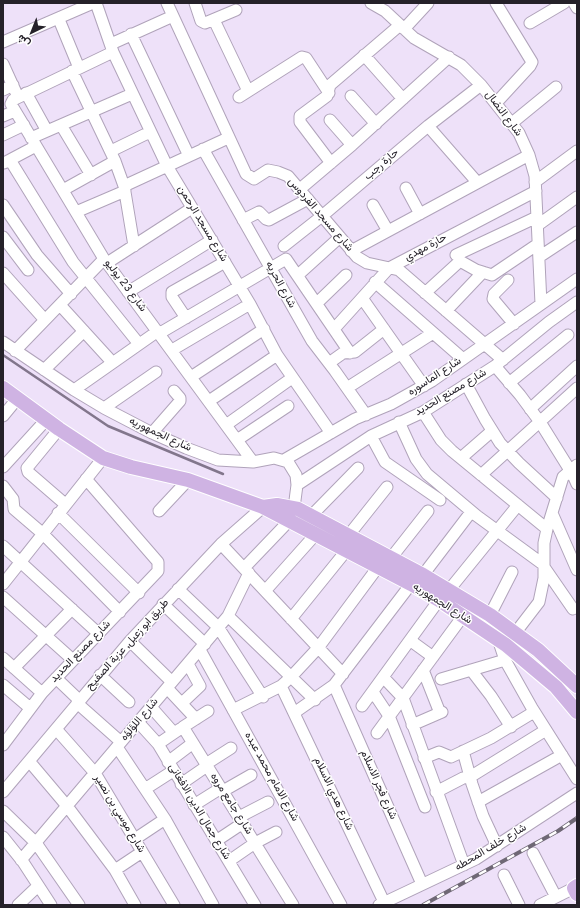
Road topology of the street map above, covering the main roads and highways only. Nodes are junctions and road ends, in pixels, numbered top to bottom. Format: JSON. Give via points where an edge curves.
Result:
{"nodes":[{"id":1,"x":3,"y":388,"type":"edge"},
{"id":2,"x":263,"y":507,"type":"junction"},
{"id":3,"x":444,"y":595,"type":"junction"},
{"id":4,"x":577,"y":686,"type":"edge"},
{"id":5,"x":577,"y":712,"type":"edge"}],
"edges":[{"from":1,"to":2,"type":"main road","name":"شارع الجمهوريه","via":[[103,458],[188,480]]},
{"from":2,"to":3,"type":"main road","name":"شارع الجمهوريه","via":[[378,568],[411,584]]},
{"from":2,"to":3,"type":"main road","name":"شارع الجمهوريه","via":[[277,505],[294,508],[311,516],[422,575]]},
{"from":3,"to":4,"type":"main road","name":"شارع الجمهوريه","via":[[490,615],[538,650]]},
{"from":3,"to":5,"type":"main road","name":"شارع الجمهوريه","via":[[463,616],[502,642],[556,687]]}]}
